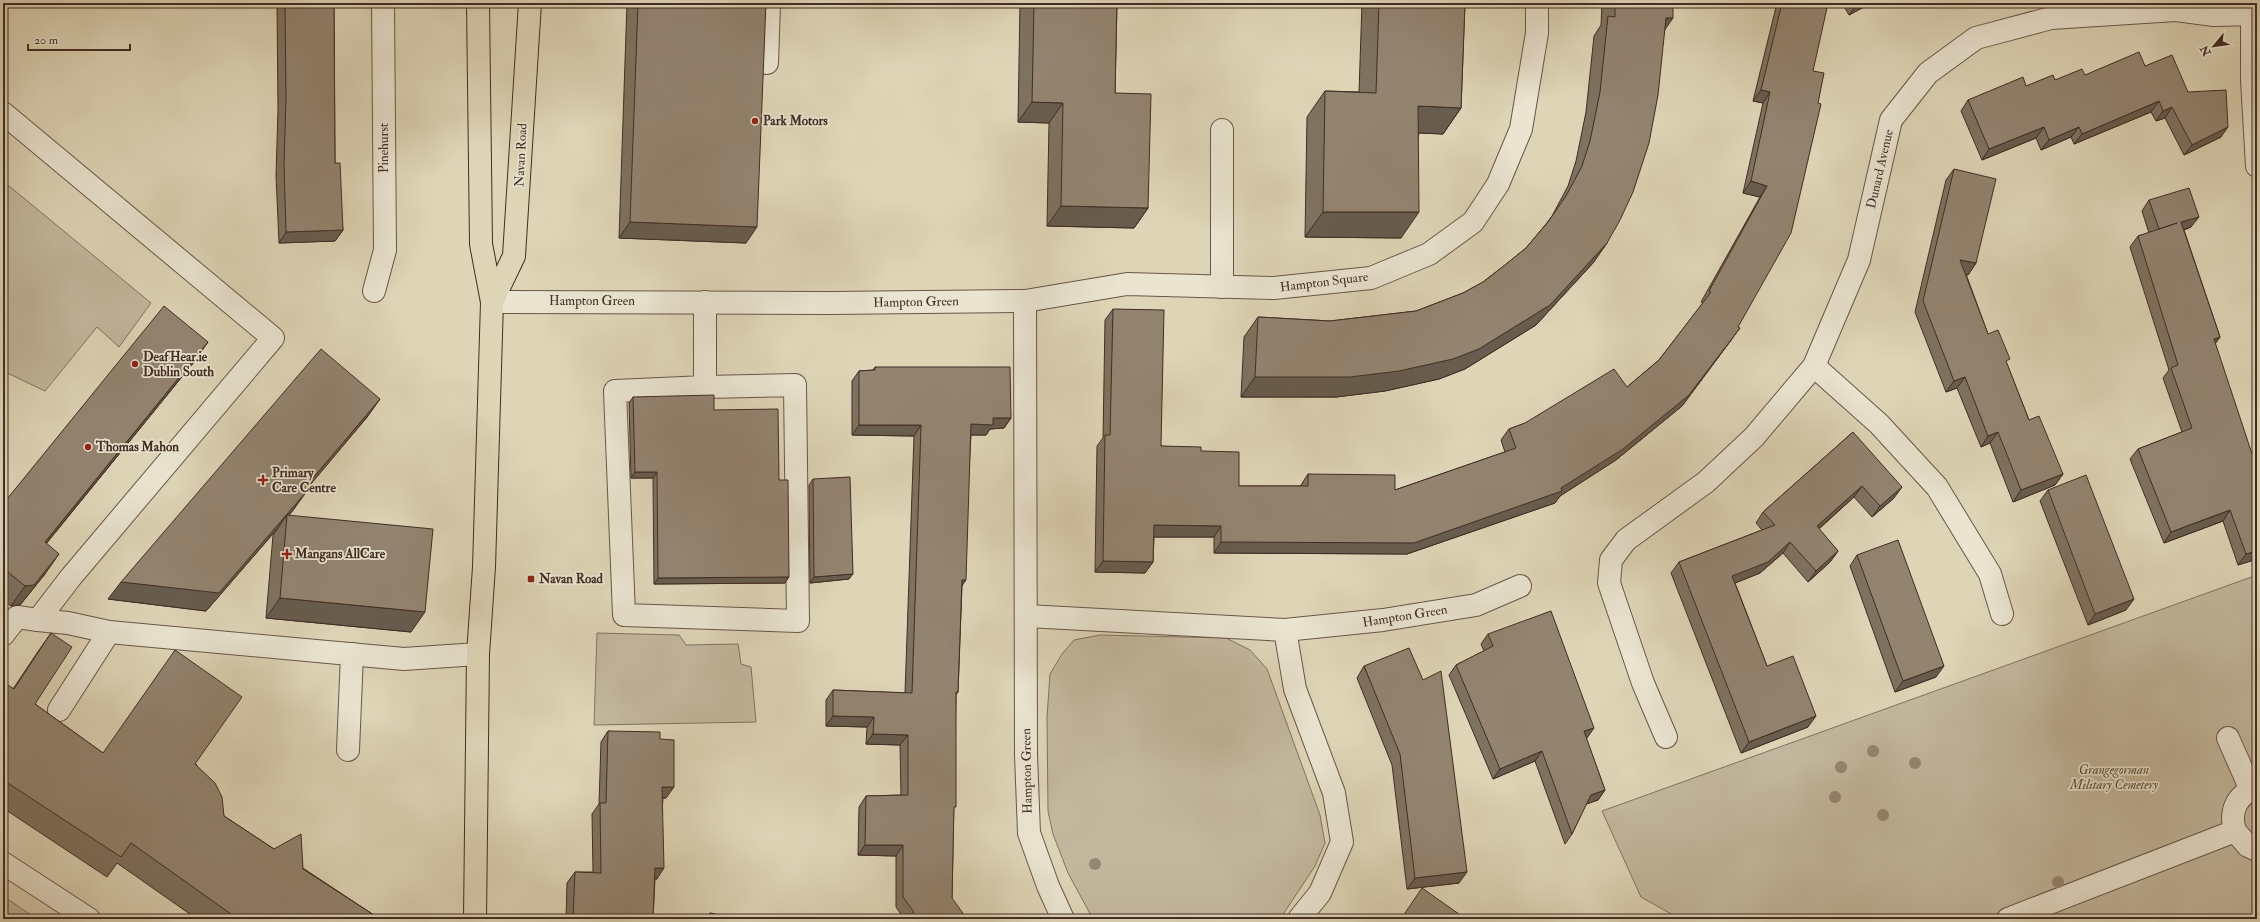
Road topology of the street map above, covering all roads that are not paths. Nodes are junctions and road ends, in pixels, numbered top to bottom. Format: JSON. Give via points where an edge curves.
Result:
{"nodes":[{"id":1,"x":383,"y":3,"type":"edge"},
{"id":2,"x":478,"y":3,"type":"edge"},
{"id":3,"x":530,"y":3,"type":"edge"},
{"id":4,"x":769,"y":3,"type":"edge"},
{"id":5,"x":1537,"y":3,"type":"edge"},
{"id":6,"x":2051,"y":11,"type":"edge"},
{"id":7,"x":2255,"y":14,"type":"edge"},
{"id":8,"x":767,"y":63,"type":"dead end"},
{"id":9,"x":3,"y":113,"type":"edge"},
{"id":10,"x":1222,"y":130,"type":"dead end"},
{"id":11,"x":2257,"y":166,"type":"edge"},
{"id":12,"x":1222,"y":287,"type":"junction"},
{"id":13,"x":374,"y":291,"type":"dead end"},
{"id":14,"x":1025,"y":301,"type":"junction"},
{"id":15,"x":492,"y":302,"type":"junction"},
{"id":16,"x":705,"y":302,"type":"junction"},
{"id":17,"x":1814,"y":366,"type":"junction"},
{"id":18,"x":705,"y":386,"type":"junction"},
{"id":19,"x":1520,"y":586,"type":"dead end"},
{"id":20,"x":2002,"y":614,"type":"dead end"},
{"id":21,"x":1027,"y":616,"type":"junction"},
{"id":22,"x":38,"y":620,"type":"junction"},
{"id":23,"x":1285,"y":630,"type":"junction"},
{"id":24,"x":109,"y":632,"type":"junction"},
{"id":25,"x":3,"y":635,"type":"edge"},
{"id":26,"x":352,"y":654,"type":"junction"},
{"id":27,"x":478,"y":654,"type":"junction"},
{"id":28,"x":59,"y":710,"type":"dead end"},
{"id":29,"x":1666,"y":737,"type":"dead end"},
{"id":30,"x":2228,"y":738,"type":"dead end"},
{"id":31,"x":348,"y":750,"type":"dead end"},
{"id":32,"x":2254,"y":789,"type":"edge"},
{"id":33,"x":2235,"y":831,"type":"junction"},
{"id":34,"x":2257,"y":850,"type":"edge"},
{"id":35,"x":3,"y":863,"type":"edge"},
{"id":36,"x":89,"y":919,"type":"edge"},
{"id":37,"x":475,"y":919,"type":"edge"},
{"id":38,"x":1063,"y":919,"type":"edge"},
{"id":39,"x":1299,"y":919,"type":"edge"},
{"id":40,"x":2008,"y":919,"type":"edge"}],
"edges":[{"from":1,"to":13,"type":"street","name":"Pinehurst","via":[[384,250]]},
{"from":2,"to":15,"type":"main road","name":"Navan Road","via":[[481,244]]},
{"from":3,"to":15,"type":"main road","name":"Navan Road","via":[[514,256]]},
{"from":4,"to":8,"type":"street"},
{"from":5,"to":12,"type":"street","name":"Hampton Square","via":[[1537,33],[1521,129],[1498,184],[1473,222],[1429,254],[1371,278],[1274,288]]},
{"from":6,"to":7,"type":"street","name":"Dunard Avenue","via":[[2176,10],[2214,15]]},
{"from":6,"to":17,"type":"street","name":"Dunard Avenue","via":[[1976,38],[1928,73],[1891,120],[1859,260]]},
{"from":7,"to":11,"type":"street","name":"Dunard Avenue","via":[[2252,80]]},
{"from":9,"to":22,"type":"street","via":[[273,338],[71,577]]},
{"from":10,"to":12,"type":"street"},
{"from":12,"to":14,"type":"street","name":"Hampton Square","via":[[1127,284]]},
{"from":14,"to":16,"type":"street","name":"Hampton Green"},
{"from":14,"to":21,"type":"street","name":"Hampton Green"},
{"from":15,"to":16,"type":"street","name":"Hampton Green"},
{"from":15,"to":27,"type":"main road","name":"Navan Road","via":[[484,567]]},
{"from":16,"to":18,"type":"street"},
{"from":17,"to":20,"type":"street","via":[[1878,424],[1937,487],[1990,574]]},
{"from":17,"to":29,"type":"street","name":"Dunard Avenue","via":[[1754,437],[1706,482],[1626,540],[1611,560],[1609,583],[1643,684]]},
{"from":18,"to":18,"type":"street","via":[[795,385],[798,621],[624,615],[615,391]]},
{"from":19,"to":23,"type":"street","name":"Hampton Green","via":[[1476,605],[1383,620]]},
{"from":21,"to":23,"type":"street","name":"Hampton Green"},
{"from":21,"to":38,"type":"street","name":"Hampton Green","via":[[1026,755],[1029,833]]},
{"from":22,"to":24,"type":"street","via":[[68,623]]},
{"from":22,"to":25,"type":"street","via":[[17,616]]},
{"from":23,"to":39,"type":"street","via":[[1295,689],[1334,793],[1342,842],[1320,893]]},
{"from":24,"to":26,"type":"street"},
{"from":24,"to":28,"type":"street"},
{"from":26,"to":27,"type":"street","via":[[404,659]]},
{"from":26,"to":31,"type":"street"},
{"from":27,"to":37,"type":"main road","name":"Navan Road"},
{"from":30,"to":32,"type":"street"},
{"from":32,"to":33,"type":"street","via":[[2238,800],[2234,807],[2232,815]]},
{"from":33,"to":34,"type":"street","via":[[2244,843]]},
{"from":33,"to":40,"type":"street"},
{"from":35,"to":36,"type":"street"}]}
